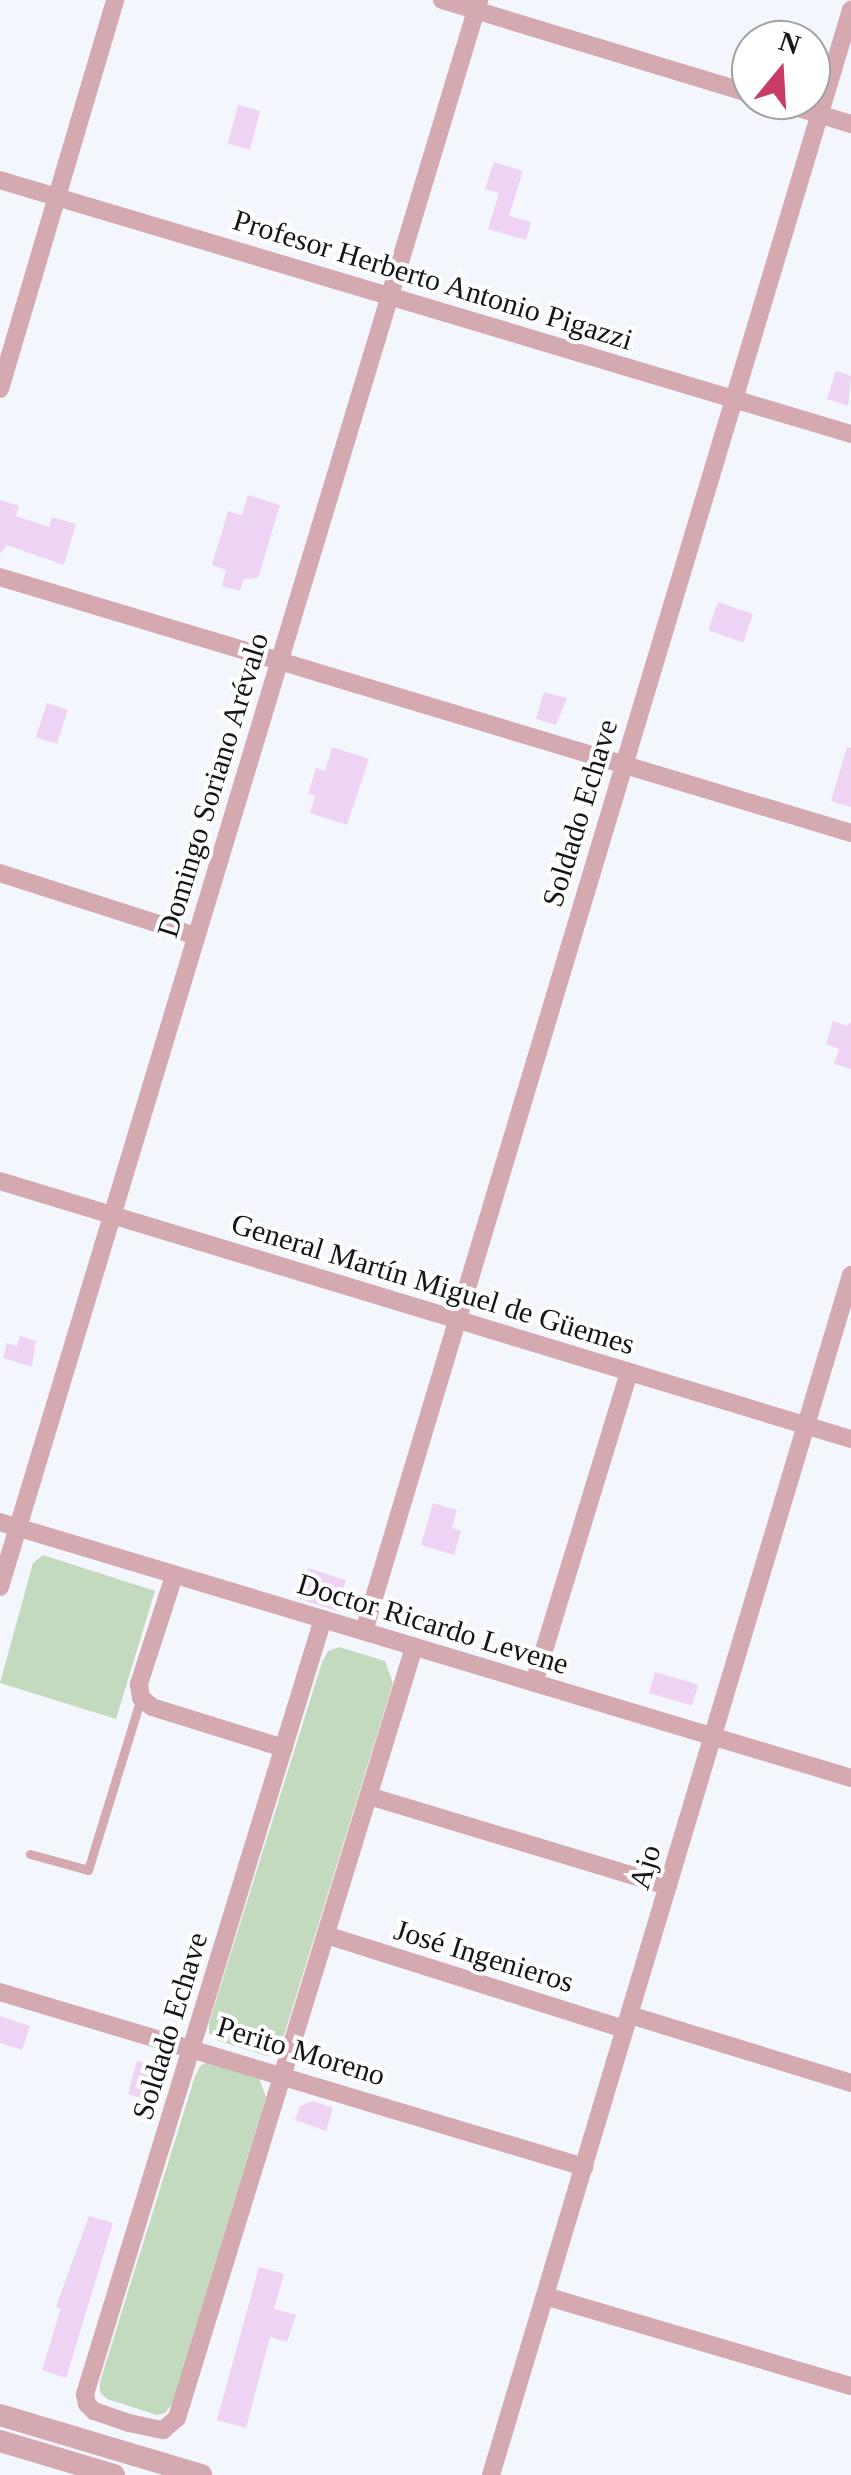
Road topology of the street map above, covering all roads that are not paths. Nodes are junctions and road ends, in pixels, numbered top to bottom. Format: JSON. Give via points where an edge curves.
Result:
{"nodes":[{"id":1,"x":115,"y":0,"type":"edge"},
{"id":2,"x":442,"y":0,"type":"edge"},
{"id":3,"x":478,"y":5,"type":"edge"},
{"id":4,"x":851,"y":10,"type":"edge"},
{"id":5,"x":831,"y":80,"type":"edge"},
{"id":6,"x":731,"y":87,"type":"edge"},
{"id":7,"x":819,"y":120,"type":"edge"},
{"id":8,"x":0,"y":180,"type":"edge"},
{"id":9,"x":57,"y":198,"type":"junction"},
{"id":10,"x":390,"y":294,"type":"junction"},
{"id":11,"x":0,"y":389,"type":"edge"},
{"id":12,"x":732,"y":398,"type":"junction"},
{"id":13,"x":851,"y":434,"type":"edge"},
{"id":14,"x":0,"y":576,"type":"edge"},
{"id":15,"x":280,"y":660,"type":"junction"},
{"id":16,"x":623,"y":764,"type":"junction"},
{"id":17,"x":851,"y":834,"type":"edge"},
{"id":18,"x":0,"y":872,"type":"edge"},
{"id":19,"x":196,"y":936,"type":"junction"},
{"id":20,"x":0,"y":1182,"type":"edge"},
{"id":21,"x":112,"y":1217,"type":"junction"},
{"id":22,"x":851,"y":1275,"type":"edge"},
{"id":23,"x":457,"y":1319,"type":"junction"},
{"id":24,"x":630,"y":1372,"type":"junction"},
{"id":25,"x":804,"y":1426,"type":"junction"},
{"id":26,"x":851,"y":1440,"type":"edge"},
{"id":27,"x":9,"y":1524,"type":"edge"},
{"id":28,"x":174,"y":1576,"type":"junction"},
{"id":29,"x":0,"y":1587,"type":"edge"},
{"id":30,"x":323,"y":1619,"type":"junction"},
{"id":31,"x":364,"y":1632,"type":"junction"},
{"id":32,"x":414,"y":1646,"type":"junction"},
{"id":33,"x":534,"y":1683,"type":"junction"},
{"id":34,"x":142,"y":1698,"type":"junction"},
{"id":35,"x":713,"y":1737,"type":"junction"},
{"id":36,"x":284,"y":1748,"type":"junction"},
{"id":37,"x":851,"y":1778,"type":"edge"},
{"id":38,"x":368,"y":1796,"type":"junction"},
{"id":39,"x":30,"y":1854,"type":"dead end"},
{"id":40,"x":668,"y":1886,"type":"junction"},
{"id":41,"x":326,"y":1935,"type":"junction"},
{"id":42,"x":0,"y":1992,"type":"edge"},
{"id":43,"x":628,"y":2022,"type":"junction"},
{"id":44,"x":192,"y":2047,"type":"junction"},
{"id":45,"x":282,"y":2073,"type":"junction"},
{"id":46,"x":851,"y":2083,"type":"edge"},
{"id":47,"x":584,"y":2168,"type":"junction"},
{"id":48,"x":545,"y":2296,"type":"junction"},
{"id":49,"x":851,"y":2386,"type":"edge"},
{"id":50,"x":0,"y":2415,"type":"edge"},
{"id":51,"x":129,"y":2423,"type":"junction"},
{"id":52,"x":0,"y":2440,"type":"edge"},
{"id":53,"x":121,"y":2450,"type":"junction"},
{"id":54,"x":113,"y":2475,"type":"edge"},
{"id":55,"x":201,"y":2475,"type":"edge"},
{"id":56,"x":492,"y":2475,"type":"edge"}],
"edges":[{"from":1,"to":9,"type":"street"},
{"from":2,"to":3,"type":"street"},
{"from":3,"to":6,"type":"street"},
{"from":3,"to":10,"type":"street","name":"Domingo Soriano Arévalo"},
{"from":4,"to":5,"type":"street","name":"Soldado Echave"},
{"from":7,"to":12,"type":"street","name":"Soldado Echave"},
{"from":8,"to":9,"type":"street","name":"Profesor Herberto Antonio Pigazzi"},
{"from":9,"to":10,"type":"street","name":"Profesor Herberto Antonio Pigazzi"},
{"from":9,"to":11,"type":"street"},
{"from":10,"to":12,"type":"street","name":"Profesor Herberto Antonio Pigazzi"},
{"from":10,"to":15,"type":"street","name":"Domingo Soriano Arévalo"},
{"from":12,"to":13,"type":"street","name":"Profesor Herberto Antonio Pigazzi"},
{"from":12,"to":16,"type":"street","name":"Soldado Echave"},
{"from":14,"to":15,"type":"street"},
{"from":15,"to":16,"type":"street"},
{"from":15,"to":19,"type":"street","name":"Domingo Soriano Arévalo"},
{"from":16,"to":17,"type":"street"},
{"from":16,"to":23,"type":"street","name":"Soldado Echave"},
{"from":18,"to":19,"type":"street"},
{"from":19,"to":21,"type":"street","name":"Domingo Soriano Arévalo"},
{"from":20,"to":21,"type":"street","name":"General Martín Miguel de Güemes"},
{"from":21,"to":23,"type":"street","name":"General Martín Miguel de Güemes"},
{"from":21,"to":27,"type":"street","name":"Domingo Soriano Arévalo"},
{"from":22,"to":25,"type":"street","name":"Ajo"},
{"from":23,"to":24,"type":"street","name":"General Martín Miguel de Güemes"},
{"from":23,"to":31,"type":"street","name":"Soldado Echave"},
{"from":24,"to":25,"type":"street","name":"General Martín Miguel de Güemes"},
{"from":24,"to":33,"type":"street"},
{"from":25,"to":26,"type":"street","name":"General Martín Miguel de Güemes"},
{"from":25,"to":35,"type":"street","name":"Ajo"},
{"from":27,"to":28,"type":"street","name":"Doctor Ricardo Levene"},
{"from":27,"to":29,"type":"street","name":"Domingo Soriano Arévalo"},
{"from":28,"to":30,"type":"street","name":"Doctor Ricardo Levene"},
{"from":28,"to":34,"type":"street","via":[[139,1684]]},
{"from":30,"to":31,"type":"street","name":"Doctor Ricardo Levene"},
{"from":30,"to":36,"type":"street","name":"Soldado Echave"},
{"from":31,"to":32,"type":"street","name":"Doctor Ricardo Levene"},
{"from":32,"to":33,"type":"street","name":"Doctor Ricardo Levene"},
{"from":32,"to":38,"type":"street"},
{"from":33,"to":35,"type":"street","name":"Doctor Ricardo Levene"},
{"from":34,"to":36,"type":"street","via":[[152,1707]]},
{"from":34,"to":39,"type":"lane","via":[[88,1870]]},
{"from":35,"to":37,"type":"street","name":"Doctor Ricardo Levene"},
{"from":35,"to":40,"type":"street","name":"Ajo"},
{"from":36,"to":44,"type":"street","name":"Soldado Echave"},
{"from":38,"to":40,"type":"street"},
{"from":38,"to":41,"type":"street"},
{"from":40,"to":43,"type":"street","name":"Ajo"},
{"from":41,"to":43,"type":"street","name":"José Ingenieros"},
{"from":41,"to":45,"type":"street"},
{"from":42,"to":44,"type":"street","name":"Perito Moreno"},
{"from":43,"to":46,"type":"street","name":"José Ingenieros"},
{"from":43,"to":47,"type":"street","name":"Ajo"},
{"from":44,"to":45,"type":"street","name":"Perito Moreno"},
{"from":44,"to":51,"type":"street","name":"Soldado Echave","via":[[86,2394],[94,2412]]},
{"from":45,"to":47,"type":"street","name":"Perito Moreno"},
{"from":45,"to":51,"type":"street","via":[[177,2418],[163,2430]]},
{"from":47,"to":48,"type":"street","name":"Ajo"},
{"from":48,"to":49,"type":"street"},
{"from":48,"to":56,"type":"street","name":"Ajo"},
{"from":50,"to":53,"type":"street"},
{"from":51,"to":53,"type":"street"},
{"from":52,"to":54,"type":"street"},
{"from":53,"to":54,"type":"street"},
{"from":53,"to":55,"type":"street"}]}
